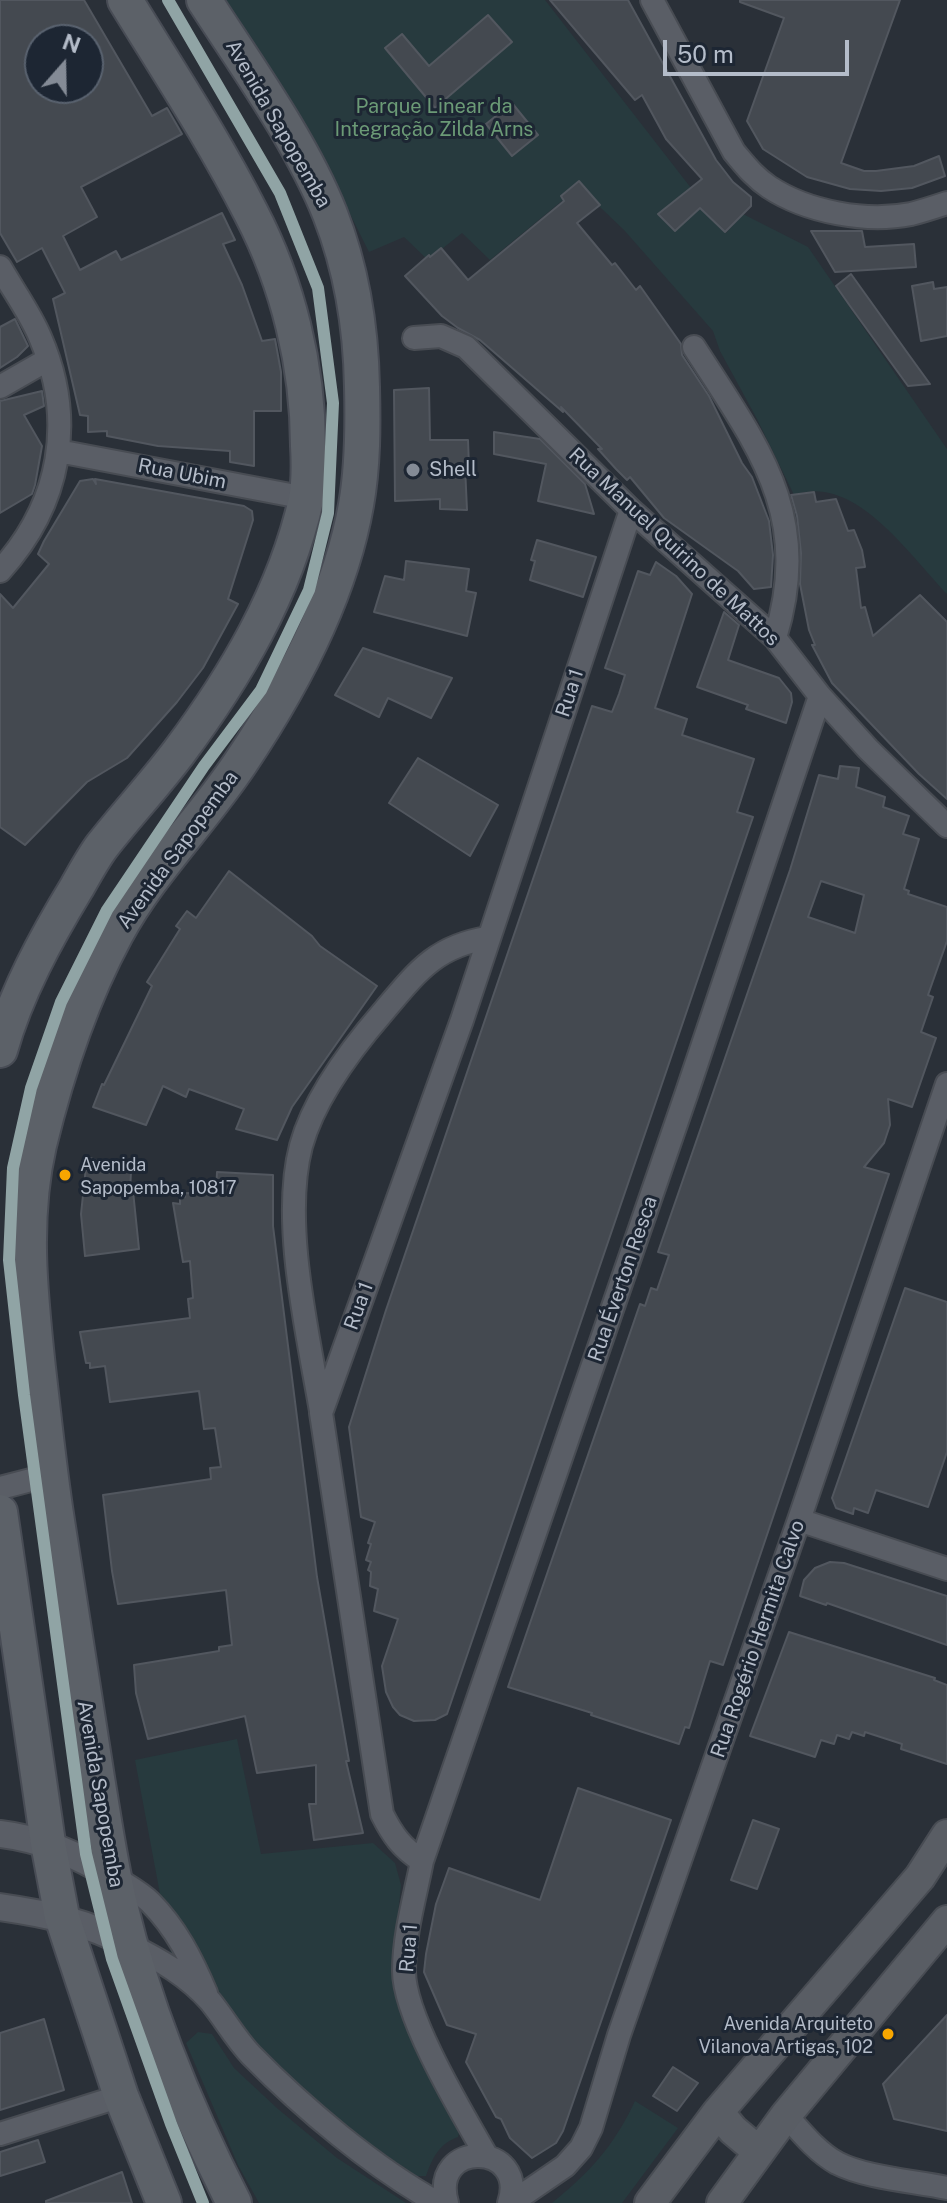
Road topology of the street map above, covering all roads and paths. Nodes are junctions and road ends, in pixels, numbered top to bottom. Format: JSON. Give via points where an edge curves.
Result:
{"nodes":[{"id":1,"x":125,"y":0,"type":"edge"},
{"id":2,"x":204,"y":0,"type":"edge"},
{"id":3,"x":652,"y":0,"type":"edge"},
{"id":4,"x":947,"y":203,"type":"edge"},
{"id":5,"x":0,"y":267,"type":"edge"},
{"id":6,"x":414,"y":338,"type":"dead end"},
{"id":7,"x":694,"y":347,"type":"dead end"},
{"id":8,"x":47,"y":360,"type":"junction"},
{"id":9,"x":0,"y":387,"type":"edge"},
{"id":10,"x":58,"y":451,"type":"junction"},
{"id":11,"x":306,"y":498,"type":"junction"},
{"id":12,"x":631,"y":510,"type":"junction"},
{"id":13,"x":0,"y":571,"type":"edge"},
{"id":14,"x":775,"y":638,"type":"junction"},
{"id":15,"x":820,"y":696,"type":"junction"},
{"id":16,"x":947,"y":826,"type":"edge"},
{"id":17,"x":488,"y":938,"type":"junction"},
{"id":18,"x":0,"y":1050,"type":"edge"},
{"id":19,"x":947,"y":1084,"type":"edge"},
{"id":20,"x":321,"y":1413,"type":"junction"},
{"id":21,"x":50,"y":1475,"type":"junction"},
{"id":22,"x":0,"y":1488,"type":"edge"},
{"id":23,"x":0,"y":1512,"type":"edge"},
{"id":24,"x":799,"y":1520,"type":"junction"},
{"id":25,"x":947,"y":1569,"type":"edge"},
{"id":26,"x":0,"y":1834,"type":"edge"},
{"id":27,"x":947,"y":1835,"type":"edge"},
{"id":28,"x":48,"y":1843,"type":"junction"},
{"id":29,"x":422,"y":1861,"type":"junction"},
{"id":30,"x":114,"y":1877,"type":"junction"},
{"id":31,"x":0,"y":1907,"type":"edge"},
{"id":32,"x":62,"y":1917,"type":"junction"},
{"id":33,"x":947,"y":1921,"type":"edge"},
{"id":34,"x":130,"y":1945,"type":"junction"},
{"id":35,"x":210,"y":2002,"type":"junction"},
{"id":36,"x":121,"y":2096,"type":"junction"},
{"id":37,"x":458,"y":2105,"type":"junction"},
{"id":38,"x":718,"y":2112,"type":"junction"},
{"id":39,"x":786,"y":2115,"type":"junction"},
{"id":40,"x":0,"y":2134,"type":"edge"},
{"id":41,"x":758,"y":2151,"type":"junction"},
{"id":42,"x":486,"y":2155,"type":"junction"},
{"id":43,"x":462,"y":2159,"type":"junction"},
{"id":44,"x":391,"y":2173,"type":"junction"},
{"id":45,"x":510,"y":2175,"type":"junction"},
{"id":46,"x":446,"y":2177,"type":"junction"},
{"id":47,"x":546,"y":2180,"type":"junction"},
{"id":48,"x":947,"y":2188,"type":"edge"},
{"id":49,"x":164,"y":2203,"type":"edge"},
{"id":50,"x":234,"y":2203,"type":"edge"},
{"id":51,"x":438,"y":2203,"type":"edge"},
{"id":52,"x":447,"y":2203,"type":"edge"},
{"id":53,"x":510,"y":2203,"type":"edge"},
{"id":54,"x":650,"y":2203,"type":"edge"},
{"id":55,"x":722,"y":2203,"type":"edge"}],
"edges":[{"from":1,"to":11,"type":"main road","via":[[211,141],[277,272],[298,344],[308,405]]},
{"from":2,"to":21,"type":"main road","name":"Avenida Sapopemba","via":[[298,151],[328,208],[349,269],[361,346],[363,438],[357,504],[341,566],[277,705],[117,933],[73,1036],[34,1169],[27,1267]]},
{"from":3,"to":4,"type":"street","via":[[734,152],[769,187],[826,210],[868,216],[910,214]]},
{"from":5,"to":8,"type":"street","via":[[40,336]]},
{"from":6,"to":12,"type":"street","name":"Rua Manuel Quirino de Mattos","via":[[441,336],[466,347]]},
{"from":7,"to":14,"type":"street","via":[[752,439],[784,516],[788,567]]},
{"from":8,"to":9,"type":"street"},
{"from":8,"to":10,"type":"street","via":[[60,422]]},
{"from":10,"to":11,"type":"street","name":"Rua Ubim"},
{"from":10,"to":13,"type":"street","via":[[36,521]]},
{"from":11,"to":18,"type":"main road","via":[[284,571],[253,638],[179,752],[100,848],[49,932]]},
{"from":12,"to":14,"type":"street","name":"Rua Manuel Quirino de Mattos"},
{"from":12,"to":17,"type":"street","name":"Rua 1"},
{"from":14,"to":15,"type":"street","name":"Rua Manuel Quirino de Mattos"},
{"from":15,"to":16,"type":"street","name":"Rua Manuel Quirino de Mattos"},
{"from":15,"to":29,"type":"street","name":"Rua Éverton Resca"},
{"from":17,"to":20,"type":"street","name":"Rua 1"},
{"from":17,"to":20,"type":"street","via":[[441,953],[411,979],[345,1059],[302,1145],[294,1192],[298,1273]]},
{"from":19,"to":24,"type":"street","name":"Rua Rogério Hermita Calvo"},
{"from":20,"to":29,"type":"street","name":"Rua 1","via":[[382,1814],[404,1849]]},
{"from":21,"to":22,"type":"street"},
{"from":21,"to":30,"type":"main road","name":"Avenida Sapopemba"},
{"from":23,"to":28,"type":"main road"},
{"from":24,"to":25,"type":"street"},
{"from":24,"to":47,"type":"street","name":"Rua Rogério Hermita Calvo","via":[[591,2128],[573,2157]]},
{"from":26,"to":28,"type":"street"},
{"from":27,"to":38,"type":"main road","via":[[920,1877]]},
{"from":28,"to":30,"type":"street"},
{"from":28,"to":32,"type":"main road"},
{"from":29,"to":37,"type":"street","name":"Rua 1","via":[[404,1974],[409,2006]]},
{"from":30,"to":34,"type":"main road","name":"Avenida Sapopemba"},
{"from":30,"to":35,"type":"street","via":[[149,1900],[173,1929]]},
{"from":31,"to":32,"type":"street"},
{"from":32,"to":34,"type":"street"},
{"from":32,"to":36,"type":"main road"},
{"from":33,"to":39,"type":"main road"},
{"from":34,"to":35,"type":"street","via":[[184,1977]]},
{"from":34,"to":50,"type":"main road","name":"Avenida Sapopemba","via":[[208,2152]]},
{"from":35,"to":44,"type":"street","via":[[251,2054]]},
{"from":36,"to":40,"type":"street"},
{"from":36,"to":49,"type":"main road"},
{"from":37,"to":42,"type":"street","name":"Rua 1"},
{"from":37,"to":43,"type":"street","name":"Rua 1"},
{"from":38,"to":41,"type":"main road"},
{"from":38,"to":54,"type":"main road"},
{"from":39,"to":41,"type":"main road"},
{"from":39,"to":48,"type":"street","via":[[835,2162]]},
{"from":41,"to":55,"type":"main road"},
{"from":42,"to":43,"type":"street"},
{"from":42,"to":45,"type":"street"},
{"from":43,"to":46,"type":"street"},
{"from":44,"to":46,"type":"street"},
{"from":44,"to":51,"type":"street"},
{"from":45,"to":47,"type":"street"},
{"from":45,"to":53,"type":"street"},
{"from":46,"to":52,"type":"street"},
{"from":47,"to":53,"type":"street","name":"Rua Rogério Hermita Calvo"}]}
